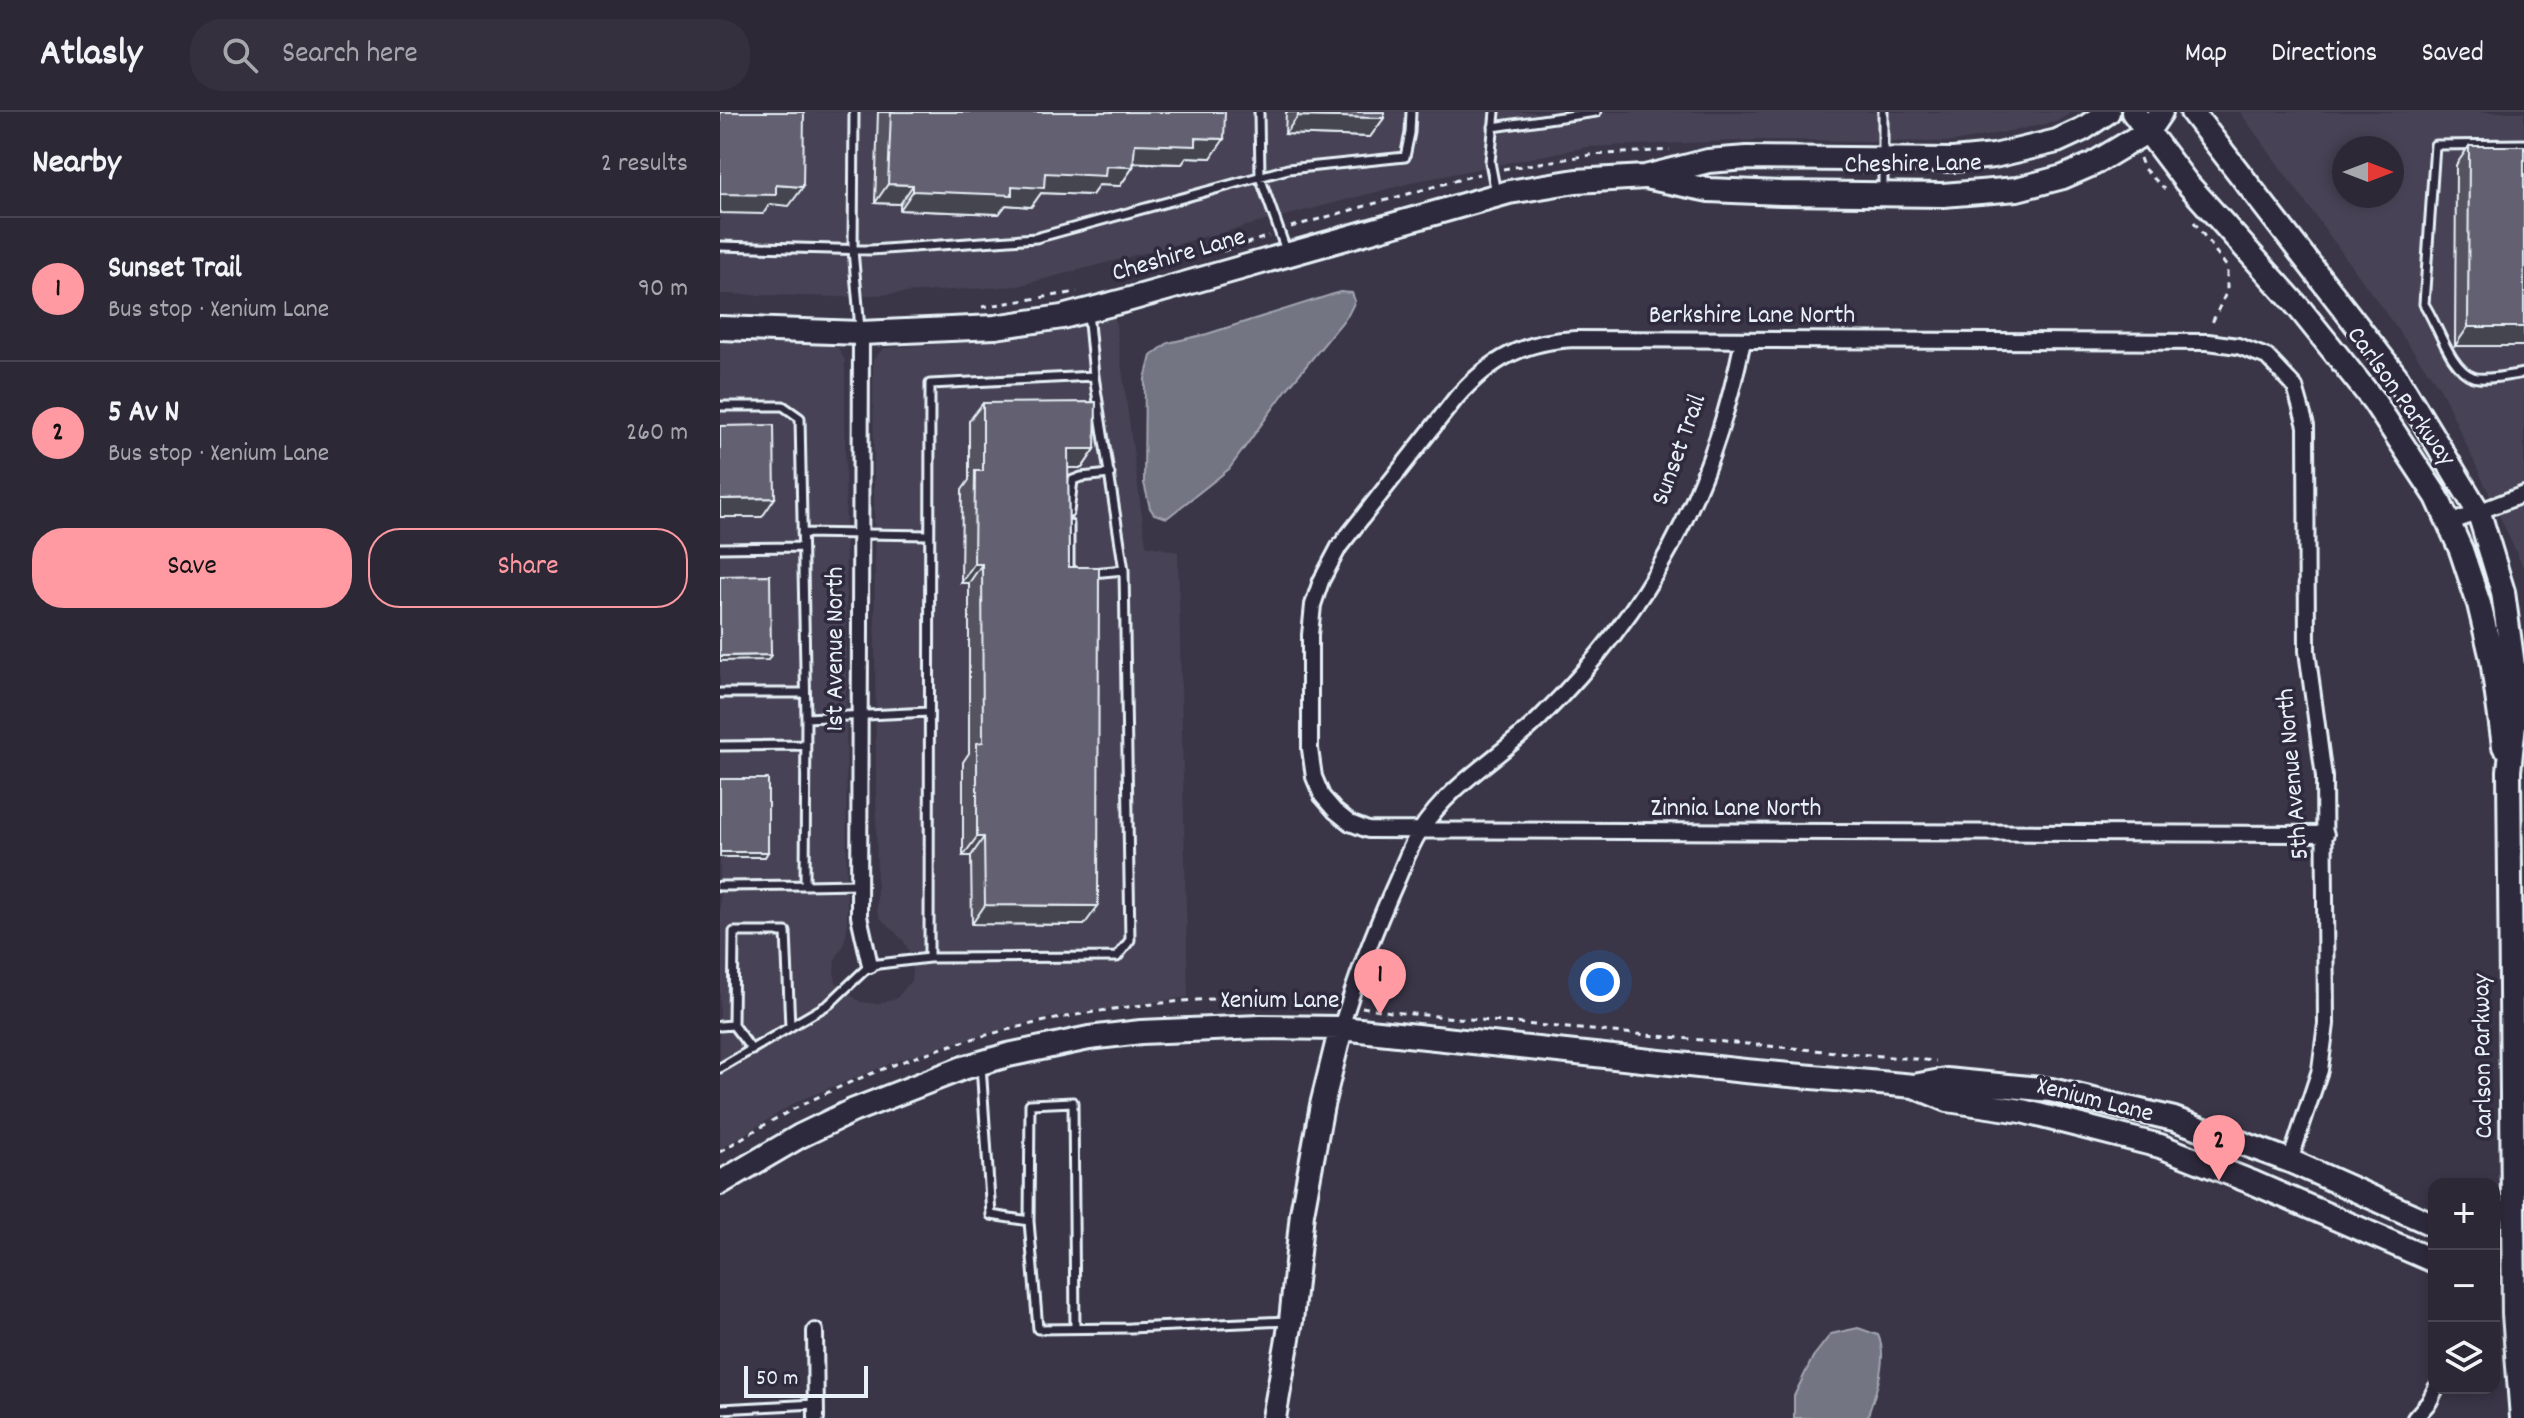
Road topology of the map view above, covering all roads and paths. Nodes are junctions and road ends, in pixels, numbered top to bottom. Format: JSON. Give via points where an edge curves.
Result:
{"nodes":[{"id":1,"x":854,"y":112,"type":"edge"},
{"id":2,"x":1259,"y":112,"type":"edge"},
{"id":3,"x":1411,"y":112,"type":"edge"},
{"id":4,"x":1495,"y":112,"type":"edge"},
{"id":5,"x":1596,"y":112,"type":"edge"},
{"id":6,"x":1883,"y":112,"type":"edge"},
{"id":7,"x":2108,"y":112,"type":"edge"},
{"id":8,"x":2133,"y":112,"type":"edge"},
{"id":9,"x":2192,"y":112,"type":"edge"},
{"id":10,"x":2154,"y":121,"type":"edge"},
{"id":11,"x":1493,"y":127,"type":"junction"},
{"id":12,"x":2524,"y":144,"type":"edge"},
{"id":13,"x":2139,"y":155,"type":"dead end"},
{"id":14,"x":1883,"y":158,"type":"junction"},
{"id":15,"x":1260,"y":177,"type":"junction"},
{"id":16,"x":1645,"y":177,"type":"junction"},
{"id":17,"x":2166,"y":189,"type":"dead end"},
{"id":18,"x":1883,"y":194,"type":"junction"},
{"id":19,"x":1496,"y":195,"type":"junction"},
{"id":20,"x":2194,"y":222,"type":"dead end"},
{"id":21,"x":720,"y":246,"type":"edge"},
{"id":22,"x":853,"y":250,"type":"junction"},
{"id":23,"x":1287,"y":254,"type":"junction"},
{"id":24,"x":1088,"y":310,"type":"junction"},
{"id":25,"x":720,"y":328,"type":"edge"},
{"id":26,"x":861,"y":333,"type":"junction"},
{"id":27,"x":1743,"y":340,"type":"junction"},
{"id":28,"x":2208,"y":342,"type":"junction"},
{"id":29,"x":2524,"y":373,"type":"edge"},
{"id":30,"x":1094,"y":376,"type":"junction"},
{"id":31,"x":720,"y":406,"type":"edge"},
{"id":32,"x":2306,"y":426,"type":"joint"},
{"id":33,"x":1110,"y":474,"type":"junction"},
{"id":34,"x":2524,"y":494,"type":"edge"},
{"id":35,"x":2479,"y":513,"type":"junction"},
{"id":36,"x":2450,"y":523,"type":"junction"},
{"id":37,"x":860,"y":532,"type":"junction"},
{"id":38,"x":802,"y":533,"type":"junction"},
{"id":39,"x":929,"y":535,"type":"junction"},
{"id":40,"x":802,"y":547,"type":"junction"},
{"id":41,"x":720,"y":548,"type":"edge"},
{"id":42,"x":1124,"y":570,"type":"junction"},
{"id":43,"x":1310,"y":635,"type":"joint"},
{"id":44,"x":720,"y":693,"type":"edge"},
{"id":45,"x":805,"y":693,"type":"junction"},
{"id":46,"x":929,"y":712,"type":"junction"},
{"id":47,"x":860,"y":716,"type":"junction"},
{"id":48,"x":806,"y":718,"type":"junction"},
{"id":49,"x":806,"y":745,"type":"junction"},
{"id":50,"x":720,"y":746,"type":"edge"},
{"id":51,"x":2509,"y":771,"type":"junction"},
{"id":52,"x":2516,"y":794,"type":"edge"},
{"id":53,"x":1419,"y":832,"type":"junction"},
{"id":54,"x":2326,"y":834,"type":"junction"},
{"id":55,"x":859,"y":884,"type":"junction"},
{"id":56,"x":805,"y":885,"type":"junction"},
{"id":57,"x":720,"y":886,"type":"edge"},
{"id":58,"x":929,"y":958,"type":"junction"},
{"id":59,"x":870,"y":965,"type":"junction"},
{"id":60,"x":733,"y":1025,"type":"junction"},
{"id":61,"x":720,"y":1026,"type":"edge"},
{"id":62,"x":790,"y":1027,"type":"junction"},
{"id":63,"x":1341,"y":1028,"type":"junction"},
{"id":64,"x":752,"y":1050,"type":"junction"},
{"id":65,"x":981,"y":1062,"type":"junction"},
{"id":66,"x":2518,"y":1062,"type":"edge"},
{"id":67,"x":720,"y":1068,"type":"edge"},
{"id":68,"x":1914,"y":1086,"type":"junction"},
{"id":69,"x":2290,"y":1161,"type":"junction"},
{"id":70,"x":720,"y":1183,"type":"edge"},
{"id":71,"x":1029,"y":1221,"type":"junction"},
{"id":72,"x":2428,"y":1222,"type":"edge"},
{"id":73,"x":2511,"y":1255,"type":"edge"},
{"id":74,"x":2428,"y":1258,"type":"edge"},
{"id":75,"x":2510,"y":1291,"type":"edge"},
{"id":76,"x":1291,"y":1321,"type":"junction"},
{"id":77,"x":1075,"y":1328,"type":"junction"},
{"id":78,"x":815,"y":1331,"type":"dead end"},
{"id":79,"x":2433,"y":1394,"type":"edge"},
{"id":80,"x":720,"y":1409,"type":"edge"},
{"id":81,"x":816,"y":1411,"type":"edge"},
{"id":82,"x":1274,"y":1418,"type":"edge"},
{"id":83,"x":2415,"y":1418,"type":"edge"},
{"id":84,"x":2522,"y":1418,"type":"edge"}],
"edges":[{"from":1,"to":22,"type":"lane"},
{"from":2,"to":15,"type":"lane"},
{"from":3,"to":15,"type":"lane","via":[[1405,157],[1288,169]]},
{"from":4,"to":11,"type":"lane"},
{"from":5,"to":11,"type":"lane"},
{"from":6,"to":14,"type":"lane"},
{"from":7,"to":14,"type":"main road","name":"Cheshire Lane","via":[[2071,135],[2013,153],[1953,160]]},
{"from":8,"to":10,"type":"main road","name":"Carlson Parkway"},
{"from":9,"to":35,"type":"main road","name":"Carlson Parkway","via":[[2396,376]]},
{"from":10,"to":18,"type":"main road","name":"Cheshire Lane","via":[[2093,164],[2045,183],[1969,194]]},
{"from":10,"to":36,"type":"main road","name":"Carlson Parkway","via":[[2186,182],[2373,400]]},
{"from":11,"to":19,"type":"lane","via":[[1490,162]]},
{"from":12,"to":29,"type":"lane","via":[[2435,145],[2424,304],[2455,365],[2475,378]]},
{"from":13,"to":17,"type":"path","via":[[2144,169]]},
{"from":14,"to":16,"type":"main road","name":"Cheshire Lane","via":[[1708,161]]},
{"from":14,"to":18,"type":"lane"},
{"from":15,"to":22,"type":"lane","via":[[1036,238]]},
{"from":15,"to":23,"type":"lane"},
{"from":16,"to":18,"type":"main road","name":"Cheshire Lane","via":[[1709,190]]},
{"from":16,"to":19,"type":"main road","name":"Cheshire Lane","via":[[1576,181]]},
{"from":19,"to":23,"type":"main road","name":"Cheshire Lane"},
{"from":20,"to":28,"type":"path","via":[[2227,267],[2227,291]]},
{"from":21,"to":22,"type":"lane"},
{"from":22,"to":26,"type":"lane"},
{"from":23,"to":24,"type":"main road","name":"Cheshire Lane"},
{"from":24,"to":26,"type":"main road","name":"Cheshire Lane","via":[[995,327]]},
{"from":24,"to":30,"type":"lane"},
{"from":25,"to":26,"type":"main road","name":"Cheshire Lane"},
{"from":26,"to":37,"type":"street","name":"1st Avenue North"},
{"from":27,"to":28,"type":"street","name":"Berkshire Lane North"},
{"from":27,"to":43,"type":"street","name":"Berkshire Lane North","via":[[1562,340],[1522,348],[1497,360],[1456,398],[1339,547],[1316,594]]},
{"from":27,"to":53,"type":"street","name":"Sunset Trail","via":[[1712,459],[1640,600],[1574,683],[1525,732],[1458,786]]},
{"from":28,"to":32,"type":"street","name":"Berkshire Lane North","via":[[2267,357],[2295,387]]},
{"from":30,"to":33,"type":"lane"},
{"from":30,"to":39,"type":"lane","via":[[930,384]]},
{"from":31,"to":38,"type":"lane","via":[[783,406],[800,418]]},
{"from":32,"to":54,"type":"street","name":"5th Avenue North","via":[[2307,651]]},
{"from":33,"to":42,"type":"lane"},
{"from":33,"to":42,"type":"lane","via":[[1073,480],[1069,568],[1078,574]]},
{"from":34,"to":35,"type":"street"},
{"from":35,"to":36,"type":"street"},
{"from":35,"to":51,"type":"main road","name":"Carlson Parkway","via":[[2503,592],[2517,695]]},
{"from":36,"to":51,"type":"main road","name":"Carlson Parkway","via":[[2479,604]]},
{"from":37,"to":38,"type":"lane"},
{"from":37,"to":39,"type":"lane"},
{"from":37,"to":47,"type":"street","name":"1st Avenue North"},
{"from":38,"to":40,"type":"lane"},
{"from":39,"to":46,"type":"lane"},
{"from":40,"to":41,"type":"lane"},
{"from":40,"to":45,"type":"lane"},
{"from":42,"to":58,"type":"lane","via":[[1130,940],[1117,957]]},
{"from":43,"to":53,"type":"street","name":"Zinnia Lane North","via":[[1310,749],[1322,796],[1360,827]]},
{"from":44,"to":45,"type":"lane"},
{"from":45,"to":48,"type":"lane"},
{"from":46,"to":47,"type":"lane"},
{"from":46,"to":58,"type":"lane"},
{"from":47,"to":48,"type":"lane"},
{"from":47,"to":55,"type":"street","name":"1st Avenue North"},
{"from":48,"to":49,"type":"lane"},
{"from":49,"to":50,"type":"lane"},
{"from":49,"to":56,"type":"lane"},
{"from":51,"to":52,"type":"main road","name":"Carlson Parkway"},
{"from":52,"to":66,"type":"main road","name":"Carlson Parkway"},
{"from":53,"to":54,"type":"street","name":"Zinnia Lane North"},
{"from":53,"to":63,"type":"street","name":"Sunset Trail","via":[[1357,976]]},
{"from":54,"to":69,"type":"street","name":"5th Avenue North","via":[[2326,1024],[2320,1070]]},
{"from":55,"to":56,"type":"lane"},
{"from":55,"to":59,"type":"street","name":"1st Avenue North","via":[[859,916]]},
{"from":56,"to":57,"type":"lane"},
{"from":58,"to":59,"type":"lane"},
{"from":59,"to":62,"type":"lane","via":[[829,1004]]},
{"from":60,"to":61,"type":"lane"},
{"from":60,"to":62,"type":"lane","via":[[734,932],[786,932]]},
{"from":60,"to":64,"type":"lane"},
{"from":62,"to":64,"type":"lane"},
{"from":63,"to":65,"type":"main road","name":"Xenium Lane","via":[[1112,1035]]},
{"from":63,"to":68,"type":"main road","name":"Xenium Lane"},
{"from":63,"to":76,"type":"main road","name":"Sunset Trail","via":[[1302,1213]]},
{"from":64,"to":67,"type":"lane"},
{"from":65,"to":70,"type":"main road","name":"Xenium Lane","via":[[825,1123]]},
{"from":65,"to":71,"type":"lane","via":[[991,1215]]},
{"from":66,"to":73,"type":"main road","name":"Carlson Parkway"},
{"from":68,"to":69,"type":"main road","name":"Xenium Lane","via":[[1946,1080],[2051,1090],[2174,1119]]},
{"from":68,"to":74,"type":"main road","name":"Xenium Lane","via":[[1948,1100],[2022,1111],[2160,1146]]},
{"from":69,"to":72,"type":"main road","name":"Xenium Lane"},
{"from":71,"to":77,"type":"lane","via":[[1038,1329]]},
{"from":71,"to":77,"type":"lane","via":[[1030,1104],[1073,1102]]},
{"from":73,"to":75,"type":"main road","name":"Carlson Parkway"},
{"from":75,"to":84,"type":"main road","name":"Carlson Parkway"},
{"from":76,"to":77,"type":"lane"},
{"from":76,"to":82,"type":"main road","name":"Sunset Trail"},
{"from":78,"to":81,"type":"street"},
{"from":79,"to":83,"type":"street"},
{"from":80,"to":81,"type":"lane"}]}
